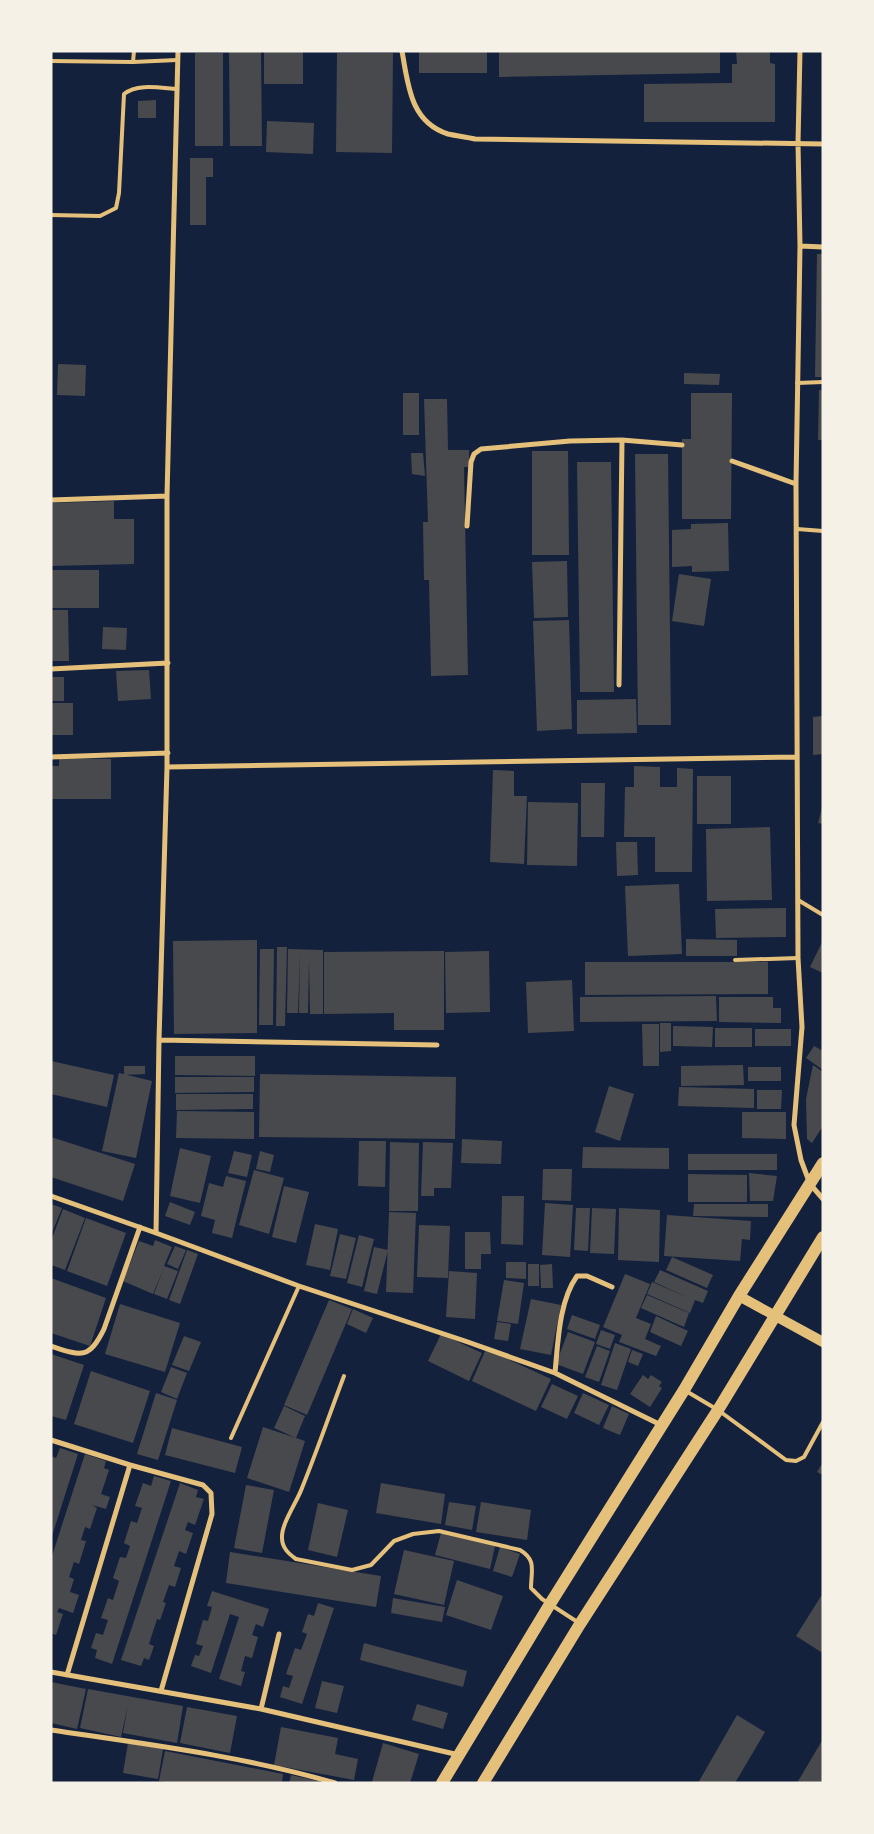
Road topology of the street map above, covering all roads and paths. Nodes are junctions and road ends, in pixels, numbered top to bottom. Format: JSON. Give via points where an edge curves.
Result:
{"nodes":[{"id":1,"x":134,"y":51,"type":"edge"},
{"id":2,"x":178,"y":51,"type":"edge"},
{"id":3,"x":402,"y":51,"type":"edge"},
{"id":4,"x":800,"y":51,"type":"edge"},
{"id":5,"x":177,"y":60,"type":"junction"},
{"id":6,"x":51,"y":62,"type":"edge"},
{"id":7,"x":133,"y":62,"type":"junction"},
{"id":8,"x":177,"y":89,"type":"junction"},
{"id":9,"x":798,"y":143,"type":"junction"},
{"id":10,"x":823,"y":144,"type":"edge"},
{"id":11,"x":51,"y":215,"type":"edge"},
{"id":12,"x":800,"y":246,"type":"junction"},
{"id":13,"x":823,"y":247,"type":"edge"},
{"id":14,"x":823,"y":382,"type":"edge"},
{"id":15,"x":797,"y":383,"type":"junction"},
{"id":16,"x":622,"y":440,"type":"junction"},
{"id":17,"x":682,"y":445,"type":"dead end"},
{"id":18,"x":732,"y":461,"type":"dead end"},
{"id":19,"x":796,"y":484,"type":"junction"},
{"id":20,"x":167,"y":496,"type":"junction"},
{"id":21,"x":51,"y":500,"type":"edge"},
{"id":22,"x":467,"y":526,"type":"dead end"},
{"id":23,"x":797,"y":529,"type":"junction"},
{"id":24,"x":823,"y":531,"type":"edge"},
{"id":25,"x":168,"y":663,"type":"junction"},
{"id":26,"x":51,"y":669,"type":"edge"},
{"id":27,"x":619,"y":685,"type":"dead end"},
{"id":28,"x":168,"y":753,"type":"junction"},
{"id":29,"x":51,"y":757,"type":"edge"},
{"id":30,"x":797,"y":757,"type":"junction"},
{"id":31,"x":167,"y":768,"type":"junction"},
{"id":32,"x":798,"y":900,"type":"junction"},
{"id":33,"x":823,"y":915,"type":"edge"},
{"id":34,"x":798,"y":958,"type":"junction"},
{"id":35,"x":735,"y":960,"type":"dead end"},
{"id":36,"x":159,"y":1040,"type":"junction"},
{"id":37,"x":437,"y":1045,"type":"dead end"},
{"id":38,"x":823,"y":1163,"type":"edge"},
{"id":39,"x":810,"y":1184,"type":"junction"},
{"id":40,"x":51,"y":1196,"type":"edge"},
{"id":41,"x":823,"y":1199,"type":"edge"},
{"id":42,"x":140,"y":1227,"type":"junction"},
{"id":43,"x":156,"y":1233,"type":"junction"},
{"id":44,"x":823,"y":1237,"type":"edge"},
{"id":45,"x":299,"y":1286,"type":"junction"},
{"id":46,"x":612,"y":1287,"type":"dead end"},
{"id":47,"x":739,"y":1296,"type":"junction"},
{"id":48,"x":775,"y":1315,"type":"junction"},
{"id":49,"x":823,"y":1342,"type":"edge"},
{"id":50,"x":51,"y":1346,"type":"edge"},
{"id":51,"x":555,"y":1373,"type":"junction"},
{"id":52,"x":344,"y":1376,"type":"dead end"},
{"id":53,"x":684,"y":1390,"type":"junction"},
{"id":54,"x":718,"y":1410,"type":"junction"},
{"id":55,"x":823,"y":1422,"type":"edge"},
{"id":56,"x":662,"y":1425,"type":"junction"},
{"id":57,"x":231,"y":1438,"type":"dead end"},
{"id":58,"x":51,"y":1440,"type":"edge"},
{"id":59,"x":130,"y":1465,"type":"junction"},
{"id":60,"x":550,"y":1604,"type":"junction"},
{"id":61,"x":580,"y":1624,"type":"junction"},
{"id":62,"x":279,"y":1634,"type":"dead end"},
{"id":63,"x":51,"y":1672,"type":"edge"},
{"id":64,"x":67,"y":1675,"type":"junction"},
{"id":65,"x":161,"y":1692,"type":"junction"},
{"id":66,"x":261,"y":1709,"type":"junction"},
{"id":67,"x":51,"y":1730,"type":"edge"},
{"id":68,"x":459,"y":1755,"type":"junction"},
{"id":69,"x":334,"y":1783,"type":"edge"},
{"id":70,"x":442,"y":1783,"type":"edge"},
{"id":71,"x":483,"y":1783,"type":"edge"}],
"edges":[{"from":1,"to":7,"type":"lane"},
{"from":2,"to":5,"type":"street"},
{"from":3,"to":9,"type":"street","via":[[410,92],[418,112],[433,126],[447,133],[475,139]]},
{"from":4,"to":9,"type":"street"},
{"from":5,"to":7,"type":"lane"},
{"from":5,"to":8,"type":"street"},
{"from":6,"to":7,"type":"lane"},
{"from":8,"to":11,"type":"lane","via":[[136,88],[124,94],[116,208],[100,216]]},
{"from":8,"to":20,"type":"street"},
{"from":9,"to":10,"type":"street"},
{"from":9,"to":12,"type":"street"},
{"from":12,"to":13,"type":"street"},
{"from":12,"to":15,"type":"street"},
{"from":14,"to":15,"type":"lane"},
{"from":15,"to":19,"type":"street"},
{"from":16,"to":17,"type":"street"},
{"from":16,"to":22,"type":"street","via":[[481,449],[471,462]]},
{"from":16,"to":27,"type":"street"},
{"from":18,"to":19,"type":"street"},
{"from":19,"to":23,"type":"street"},
{"from":20,"to":21,"type":"street"},
{"from":20,"to":25,"type":"street"},
{"from":23,"to":24,"type":"lane"},
{"from":23,"to":30,"type":"street"},
{"from":25,"to":26,"type":"street"},
{"from":25,"to":28,"type":"street"},
{"from":28,"to":29,"type":"street"},
{"from":28,"to":31,"type":"street"},
{"from":30,"to":31,"type":"street"},
{"from":30,"to":32,"type":"street"},
{"from":31,"to":36,"type":"street"},
{"from":32,"to":33,"type":"lane"},
{"from":32,"to":34,"type":"street"},
{"from":34,"to":35,"type":"lane"},
{"from":34,"to":39,"type":"street","via":[[802,1027],[794,1125]]},
{"from":36,"to":37,"type":"street"},
{"from":36,"to":43,"type":"street"},
{"from":38,"to":39,"type":"main road"},
{"from":39,"to":41,"type":"street"},
{"from":39,"to":47,"type":"main road"},
{"from":40,"to":42,"type":"street"},
{"from":42,"to":43,"type":"street"},
{"from":42,"to":50,"type":"street","via":[[98,1343],[91,1351],[77,1354]]},
{"from":43,"to":45,"type":"street"},
{"from":44,"to":48,"type":"main road"},
{"from":45,"to":51,"type":"street"},
{"from":45,"to":57,"type":"lane"},
{"from":46,"to":51,"type":"street","via":[[587,1276],[577,1276],[571,1284],[559,1330]]},
{"from":47,"to":48,"type":"main road"},
{"from":47,"to":53,"type":"main road"},
{"from":48,"to":49,"type":"main road"},
{"from":48,"to":54,"type":"main road"},
{"from":51,"to":56,"type":"street"},
{"from":52,"to":60,"type":"lane","via":[[302,1490],[283,1530],[284,1547],[289,1554],[296,1559],[352,1570],[371,1565],[394,1542],[413,1534],[439,1530],[527,1554],[531,1560],[531,1588]]},
{"from":53,"to":54,"type":"lane"},
{"from":53,"to":56,"type":"main road"},
{"from":54,"to":55,"type":"lane","via":[[786,1460],[796,1462],[804,1457]]},
{"from":54,"to":61,"type":"main road"},
{"from":56,"to":60,"type":"main road"},
{"from":58,"to":59,"type":"street"},
{"from":59,"to":64,"type":"street"},
{"from":59,"to":65,"type":"street","via":[[204,1485],[211,1493],[212,1514]]},
{"from":60,"to":61,"type":"lane"},
{"from":60,"to":68,"type":"main road"},
{"from":61,"to":71,"type":"main road"},
{"from":62,"to":66,"type":"street"},
{"from":63,"to":64,"type":"street"},
{"from":64,"to":65,"type":"street"},
{"from":65,"to":66,"type":"street"},
{"from":66,"to":68,"type":"street"},
{"from":67,"to":69,"type":"street","via":[[175,1748]]},
{"from":68,"to":70,"type":"main road"}]}
